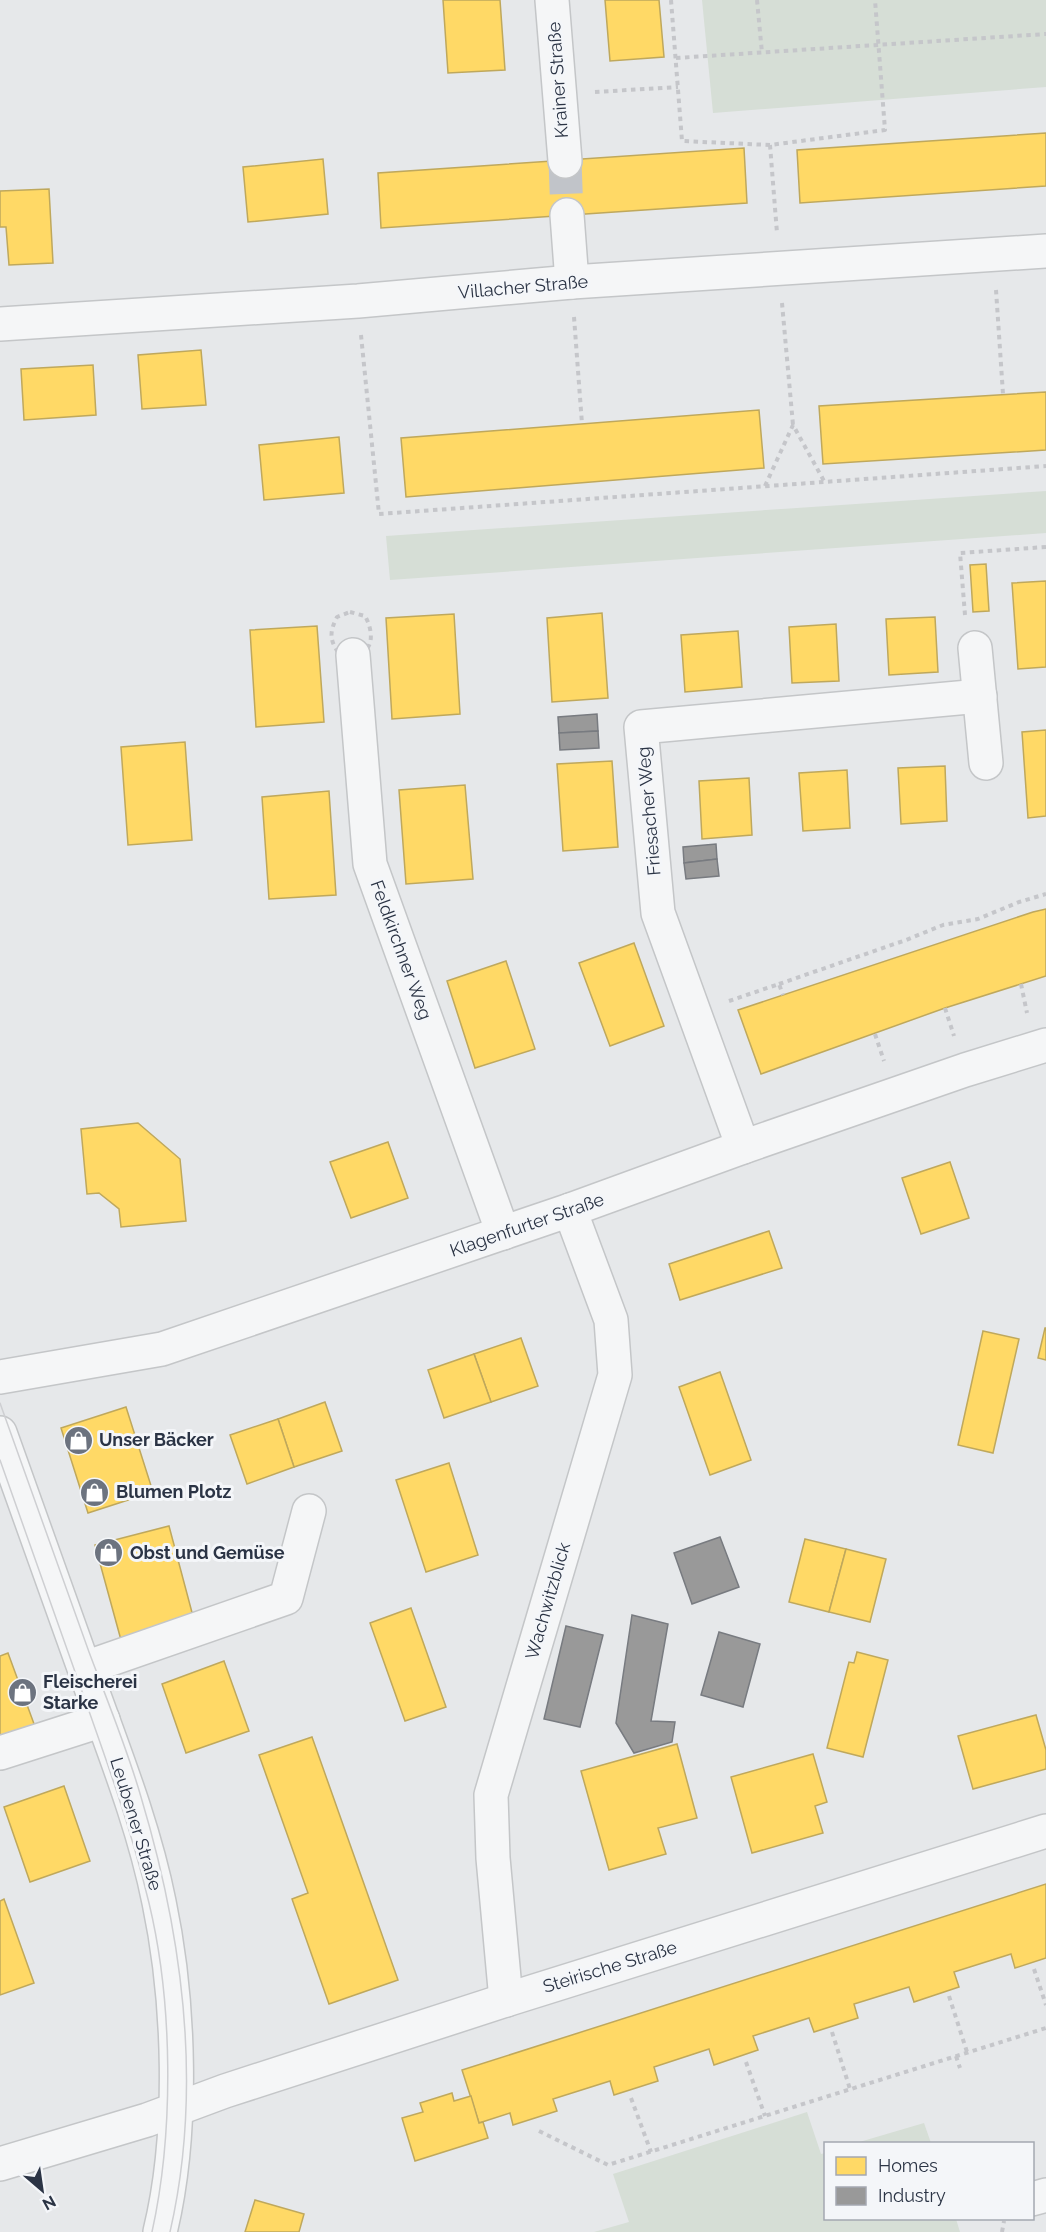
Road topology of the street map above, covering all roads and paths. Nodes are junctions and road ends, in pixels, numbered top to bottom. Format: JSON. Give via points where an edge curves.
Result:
{"nodes":[{"id":1,"x":552,"y":0,"type":"edge"},
{"id":2,"x":671,"y":0,"type":"edge"},
{"id":3,"x":757,"y":0,"type":"edge"},
{"id":4,"x":876,"y":0,"type":"edge"},
{"id":5,"x":1046,"y":34,"type":"edge"},
{"id":6,"x":879,"y":45,"type":"junction"},
{"id":7,"x":762,"y":53,"type":"junction"},
{"id":8,"x":676,"y":58,"type":"junction"},
{"id":9,"x":678,"y":87,"type":"junction"},
{"id":10,"x":560,"y":95,"type":"junction"},
{"id":11,"x":770,"y":145,"type":"junction"},
{"id":12,"x":565,"y":160,"type":"tunnel mouth"},
{"id":13,"x":567,"y":215,"type":"tunnel mouth"},
{"id":14,"x":1046,"y":251,"type":"edge"},
{"id":15,"x":994,"y":254,"type":"junction"},
{"id":16,"x":780,"y":268,"type":"junction"},
{"id":17,"x":572,"y":282,"type":"junction"},
{"id":18,"x":358,"y":301,"type":"junction"},
{"id":19,"x":0,"y":324,"type":"edge"},
{"id":20,"x":1003,"y":394,"type":"dead end"},
{"id":21,"x":582,"y":424,"type":"dead end"},
{"id":22,"x":793,"y":425,"type":"junction"},
{"id":23,"x":1046,"y":466,"type":"edge"},
{"id":24,"x":824,"y":481,"type":"junction"},
{"id":25,"x":765,"y":486,"type":"junction"},
{"id":26,"x":1046,"y":547,"type":"edge"},
{"id":27,"x":975,"y":648,"type":"joint"},
{"id":28,"x":353,"y":655,"type":"dead end"},
{"id":29,"x":980,"y":696,"type":"junction"},
{"id":30,"x":986,"y":763,"type":"dead end"},
{"id":31,"x":1046,"y":894,"type":"edge"},
{"id":32,"x":779,"y":984,"type":"junction"},
{"id":33,"x":783,"y":995,"type":"dead end"},
{"id":34,"x":721,"y":1003,"type":"dead end"},
{"id":35,"x":1046,"y":1045,"type":"edge"},
{"id":36,"x":743,"y":1147,"type":"junction"},
{"id":37,"x":570,"y":1210,"type":"junction"},
{"id":38,"x":503,"y":1233,"type":"junction"},
{"id":39,"x":0,"y":1377,"type":"edge"},
{"id":40,"x":0,"y":1433,"type":"edge"},
{"id":41,"x":309,"y":1511,"type":"dead end"},
{"id":42,"x":84,"y":1668,"type":"junction"},
{"id":43,"x":103,"y":1720,"type":"junction"},
{"id":44,"x":0,"y":1753,"type":"edge"},
{"id":45,"x":1046,"y":1831,"type":"edge"},
{"id":46,"x":1034,"y":1969,"type":"dead end"},
{"id":47,"x":949,"y":1996,"type":"dead end"},
{"id":48,"x":506,"y":2000,"type":"junction"},
{"id":49,"x":1046,"y":2005,"type":"edge"},
{"id":50,"x":1046,"y":2028,"type":"edge"},
{"id":51,"x":832,"y":2032,"type":"dead end"},
{"id":52,"x":967,"y":2052,"type":"junction"},
{"id":53,"x":956,"y":2056,"type":"junction"},
{"id":54,"x":746,"y":2062,"type":"dead end"},
{"id":55,"x":960,"y":2068,"type":"dead end"},
{"id":56,"x":850,"y":2089,"type":"junction"},
{"id":57,"x":632,"y":2098,"type":"dead end"},
{"id":58,"x":176,"y":2108,"type":"junction"},
{"id":59,"x":765,"y":2116,"type":"junction"},
{"id":60,"x":539,"y":2131,"type":"dead end"},
{"id":61,"x":651,"y":2152,"type":"junction"},
{"id":62,"x":0,"y":2164,"type":"edge"},
{"id":63,"x":160,"y":2232,"type":"edge"}],
"edges":[{"from":1,"to":10,"type":"street","name":"Krainer Straße"},
{"from":2,"to":8,"type":"path"},
{"from":3,"to":7,"type":"path"},
{"from":4,"to":6,"type":"path"},
{"from":5,"to":6,"type":"path"},
{"from":6,"to":7,"type":"path"},
{"from":6,"to":11,"type":"path","via":[[885,130]]},
{"from":7,"to":8,"type":"path"},
{"from":8,"to":9,"type":"path"},
{"from":9,"to":10,"type":"path"},
{"from":9,"to":11,"type":"path","via":[[682,141]]},
{"from":10,"to":12,"type":"street","name":"Krainer Straße"},
{"from":11,"to":16,"type":"path"},
{"from":13,"to":17,"type":"street"},
{"from":14,"to":15,"type":"street","name":"Villacher Straße"},
{"from":15,"to":16,"type":"street","name":"Villacher Straße"},
{"from":15,"to":20,"type":"path"},
{"from":16,"to":17,"type":"street","name":"Villacher Straße"},
{"from":16,"to":22,"type":"path"},
{"from":17,"to":18,"type":"street","name":"Villacher Straße"},
{"from":17,"to":21,"type":"path"},
{"from":18,"to":19,"type":"street","name":"Villacher Straße"},
{"from":18,"to":25,"type":"path","via":[[379,514]]},
{"from":22,"to":24,"type":"path"},
{"from":22,"to":25,"type":"path"},
{"from":23,"to":24,"type":"path"},
{"from":24,"to":25,"type":"path"},
{"from":26,"to":27,"type":"path","via":[[960,553],[968,643]]},
{"from":27,"to":29,"type":"street"},
{"from":28,"to":38,"type":"street","name":"Feldkirchner Weg","via":[[370,864]]},
{"from":29,"to":30,"type":"street"},
{"from":29,"to":36,"type":"street","name":"Friesacher Weg","via":[[642,727],[658,913]]},
{"from":31,"to":32,"type":"path","via":[[978,919],[942,925]]},
{"from":32,"to":33,"type":"path"},
{"from":32,"to":34,"type":"path"},
{"from":35,"to":36,"type":"street","name":"Klagenfurter Straße"},
{"from":36,"to":37,"type":"street","name":"Klagenfurter Straße"},
{"from":37,"to":38,"type":"street","name":"Klagenfurter Straße"},
{"from":37,"to":48,"type":"street","name":"Wachwitzblick","via":[[611,1320],[615,1375],[491,1795]]},
{"from":38,"to":39,"type":"street","name":"Klagenfurter Straße","via":[[162,1349]]},
{"from":40,"to":42,"type":"street","name":"Leubener Straße"},
{"from":41,"to":42,"type":"street","via":[[286,1598]]},
{"from":42,"to":43,"type":"street","name":"Leubener Straße"},
{"from":43,"to":44,"type":"street"},
{"from":43,"to":58,"type":"street","name":"Leubener Straße","via":[[131,1799],[160,1903],[175,2037]]},
{"from":45,"to":48,"type":"street","name":"Steirische Straße"},
{"from":46,"to":49,"type":"path"},
{"from":47,"to":52,"type":"path"},
{"from":48,"to":58,"type":"street","name":"Steirische Straße"},
{"from":50,"to":52,"type":"path"},
{"from":51,"to":56,"type":"path"},
{"from":52,"to":53,"type":"path"},
{"from":53,"to":55,"type":"path"},
{"from":53,"to":56,"type":"path"},
{"from":54,"to":59,"type":"path"},
{"from":56,"to":59,"type":"path"},
{"from":57,"to":61,"type":"path"},
{"from":58,"to":62,"type":"street","name":"Steirische Straße","via":[[147,2121]]},
{"from":58,"to":63,"type":"street","name":"Leubener Straße","via":[[167,2202]]},
{"from":59,"to":61,"type":"path"},
{"from":60,"to":61,"type":"path","via":[[608,2165]]}]}
